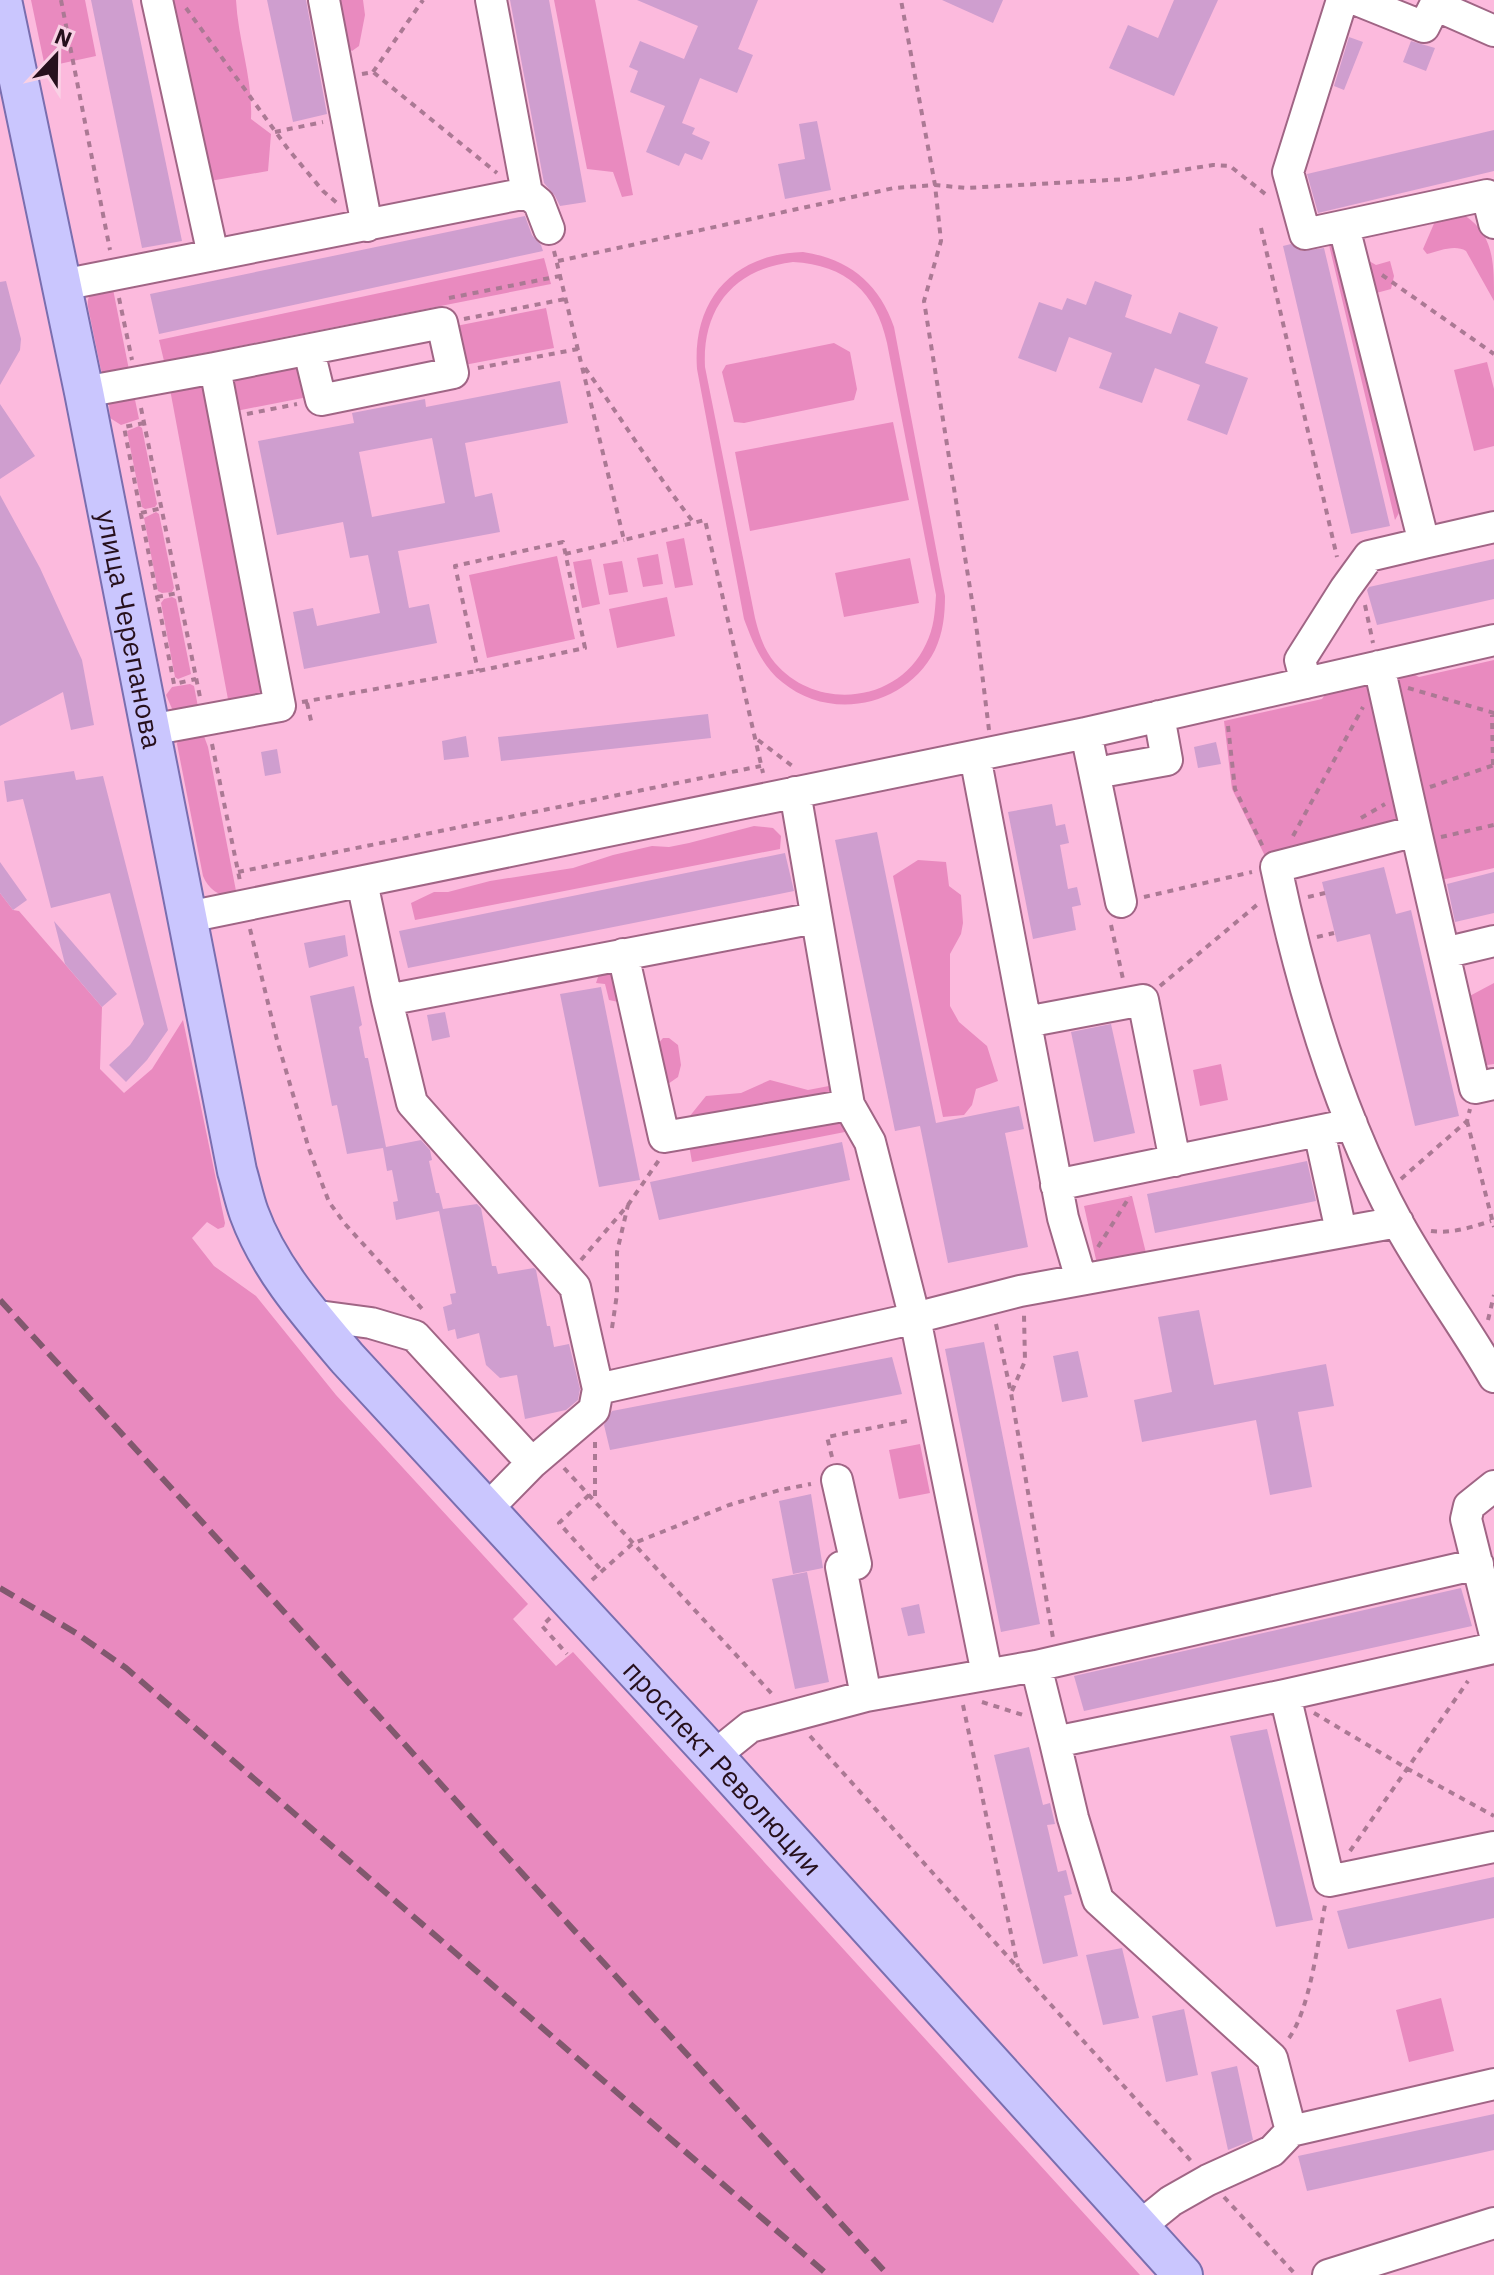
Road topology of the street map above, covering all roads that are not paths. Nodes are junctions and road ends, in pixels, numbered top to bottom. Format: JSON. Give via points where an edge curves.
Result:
{"nodes":[{"id":1,"x":2,"y":0,"type":"edge"},
{"id":2,"x":157,"y":0,"type":"edge"},
{"id":3,"x":324,"y":0,"type":"edge"},
{"id":4,"x":491,"y":0,"type":"edge"},
{"id":5,"x":1342,"y":0,"type":"edge"},
{"id":6,"x":1357,"y":0,"type":"edge"},
{"id":7,"x":1494,"y":31,"type":"edge"},
{"id":8,"x":527,"y":193,"type":"junction"},
{"id":9,"x":1494,"y":223,"type":"edge"},
{"id":10,"x":367,"y":226,"type":"junction"},
{"id":11,"x":549,"y":229,"type":"road end"},
{"id":12,"x":1348,"y":240,"type":"junction"},
{"id":13,"x":213,"y":255,"type":"junction"},
{"id":14,"x":62,"y":285,"type":"junction"},
{"id":15,"x":309,"y":351,"type":"junction"},
{"id":16,"x":215,"y":368,"type":"junction"},
{"id":17,"x":84,"y":392,"type":"junction"},
{"id":18,"x":1494,"y":527,"type":"edge"},
{"id":19,"x":1424,"y":543,"type":"junction"},
{"id":20,"x":1494,"y":640,"type":"edge"},
{"id":21,"x":1384,"y":668,"type":"junction"},
{"id":22,"x":1306,"y":683,"type":"junction"},
{"id":23,"x":1159,"y":716,"type":"junction"},
{"id":24,"x":150,"y":730,"type":"junction"},
{"id":25,"x":1086,"y":733,"type":"junction"},
{"id":26,"x":982,"y":746,"type":"junction"},
{"id":27,"x":1112,"y":770,"type":"dead end"},
{"id":28,"x":799,"y":783,"type":"junction"},
{"id":29,"x":1416,"y":831,"type":"junction"},
{"id":30,"x":362,"y":882,"type":"junction"},
{"id":31,"x":1114,"y":907,"type":"road end"},
{"id":32,"x":188,"y":917,"type":"junction"},
{"id":33,"x":815,"y":918,"type":"junction"},
{"id":34,"x":1494,"y":941,"type":"edge"},
{"id":35,"x":1444,"y":953,"type":"junction"},
{"id":36,"x":623,"y":954,"type":"junction"},
{"id":37,"x":387,"y":1000,"type":"junction"},
{"id":38,"x":1026,"y":1022,"type":"junction"},
{"id":39,"x":1485,"y":1086,"type":"edge"},
{"id":40,"x":849,"y":1105,"type":"junction"},
{"id":41,"x":1352,"y":1124,"type":"junction"},
{"id":42,"x":1319,"y":1131,"type":"junction"},
{"id":43,"x":1162,"y":1163,"type":"junction"},
{"id":44,"x":1056,"y":1185,"type":"junction"},
{"id":45,"x":1398,"y":1222,"type":"junction"},
{"id":46,"x":1341,"y":1231,"type":"junction"},
{"id":47,"x":269,"y":1255,"type":"joint"},
{"id":48,"x":1081,"y":1278,"type":"junction"},
{"id":49,"x":311,"y":1315,"type":"junction"},
{"id":50,"x":914,"y":1318,"type":"junction"},
{"id":51,"x":1494,"y":1377,"type":"edge"},
{"id":52,"x":596,"y":1400,"type":"junction"},
{"id":53,"x":539,"y":1456,"type":"junction"},
{"id":54,"x":837,"y":1480,"type":"road end"},
{"id":55,"x":1494,"y":1486,"type":"edge"},
{"id":56,"x":487,"y":1509,"type":"junction"},
{"id":57,"x":1478,"y":1564,"type":"junction"},
{"id":58,"x":1494,"y":1631,"type":"edge"},
{"id":59,"x":1494,"y":1648,"type":"edge"},
{"id":60,"x":1046,"y":1663,"type":"junction"},
{"id":61,"x":987,"y":1674,"type":"junction"},
{"id":62,"x":1285,"y":1695,"type":"junction"},
{"id":63,"x":866,"y":1696,"type":"junction"},
{"id":64,"x":1053,"y":1733,"type":"junction"},
{"id":65,"x":714,"y":1756,"type":"junction"},
{"id":66,"x":1494,"y":1847,"type":"edge"},
{"id":67,"x":1494,"y":2084,"type":"edge"},
{"id":68,"x":1291,"y":2131,"type":"junction"},
{"id":69,"x":1494,"y":2223,"type":"edge"},
{"id":70,"x":1139,"y":2227,"type":"junction"},
{"id":71,"x":1183,"y":2275,"type":"edge"},
{"id":72,"x":1328,"y":2275,"type":"edge"}],
"edges":[{"from":1,"to":14,"type":"main road","name":"улица Черепанова"},
{"from":2,"to":13,"type":"street"},
{"from":3,"to":10,"type":"street"},
{"from":4,"to":8,"type":"street"},
{"from":5,"to":12,"type":"street","via":[[1288,172],[1305,234]]},
{"from":6,"to":7,"type":"street","via":[[1424,27],[1435,5]]},
{"from":8,"to":10,"type":"street"},
{"from":8,"to":11,"type":"street","via":[[539,203]]},
{"from":9,"to":12,"type":"street","via":[[1487,195]]},
{"from":10,"to":13,"type":"street"},
{"from":12,"to":19,"type":"street"},
{"from":13,"to":14,"type":"street"},
{"from":14,"to":17,"type":"main road","name":"улица Черепанова"},
{"from":15,"to":15,"type":"street","via":[[321,400],[453,373],[442,323]]},
{"from":15,"to":16,"type":"street"},
{"from":16,"to":17,"type":"street"},
{"from":16,"to":24,"type":"street","via":[[293,703]]},
{"from":17,"to":24,"type":"main road","name":"улица Черепанова"},
{"from":18,"to":19,"type":"street"},
{"from":19,"to":22,"type":"street","via":[[1369,556],[1300,660]]},
{"from":20,"to":21,"type":"street"},
{"from":21,"to":22,"type":"street"},
{"from":21,"to":29,"type":"street"},
{"from":22,"to":23,"type":"street"},
{"from":23,"to":25,"type":"street"},
{"from":23,"to":27,"type":"street","via":[[1167,760]]},
{"from":24,"to":32,"type":"main road","name":"улица Черепанова"},
{"from":25,"to":26,"type":"street"},
{"from":25,"to":31,"type":"street"},
{"from":26,"to":28,"type":"street"},
{"from":26,"to":38,"type":"street"},
{"from":28,"to":30,"type":"street"},
{"from":28,"to":33,"type":"street"},
{"from":29,"to":35,"type":"street"},
{"from":29,"to":41,"type":"street","via":[[1273,868]]},
{"from":30,"to":32,"type":"street"},
{"from":30,"to":37,"type":"street"},
{"from":32,"to":47,"type":"main road","name":"улица Черепанова","via":[[237,1171]]},
{"from":33,"to":36,"type":"street"},
{"from":33,"to":40,"type":"street"},
{"from":34,"to":35,"type":"street"},
{"from":35,"to":39,"type":"street"},
{"from":36,"to":37,"type":"street"},
{"from":36,"to":40,"type":"street","via":[[664,1137]]},
{"from":37,"to":52,"type":"street","via":[[412,1103],[575,1287]]},
{"from":38,"to":43,"type":"street","via":[[1136,1001]]},
{"from":38,"to":44,"type":"street"},
{"from":40,"to":50,"type":"street","via":[[870,1142]]},
{"from":41,"to":42,"type":"street"},
{"from":41,"to":45,"type":"street"},
{"from":42,"to":43,"type":"street"},
{"from":42,"to":46,"type":"street"},
{"from":43,"to":44,"type":"street"},
{"from":44,"to":48,"type":"street"},
{"from":45,"to":46,"type":"street"},
{"from":45,"to":51,"type":"street"},
{"from":46,"to":48,"type":"street"},
{"from":47,"to":49,"type":"main road","name":"проспект Революции"},
{"from":48,"to":50,"type":"street"},
{"from":49,"to":53,"type":"street","via":[[371,1323],[415,1336]]},
{"from":49,"to":56,"type":"main road","name":"проспект Революции"},
{"from":50,"to":52,"type":"street"},
{"from":50,"to":61,"type":"street"},
{"from":52,"to":53,"type":"street"},
{"from":53,"to":56,"type":"street"},
{"from":54,"to":63,"type":"street","via":[[856,1564],[841,1567]]},
{"from":55,"to":57,"type":"street","via":[[1469,1506],[1466,1519]]},
{"from":56,"to":65,"type":"main road","name":"проспект Революции"},
{"from":57,"to":58,"type":"street"},
{"from":57,"to":60,"type":"street"},
{"from":59,"to":62,"type":"street"},
{"from":60,"to":61,"type":"street"},
{"from":60,"to":64,"type":"street"},
{"from":61,"to":63,"type":"street","via":[[959,1688]]},
{"from":62,"to":64,"type":"street"},
{"from":62,"to":66,"type":"street","via":[[1329,1881]]},
{"from":63,"to":65,"type":"street","via":[[750,1727]]},
{"from":64,"to":68,"type":"street","via":[[1098,1900],[1272,2058]]},
{"from":65,"to":70,"type":"main road","name":"проспект Революции"},
{"from":67,"to":68,"type":"street"},
{"from":68,"to":70,"type":"street","via":[[1272,2151],[1171,2201]]},
{"from":69,"to":72,"type":"street"},
{"from":70,"to":71,"type":"main road","name":"проспект Революции"}]}
